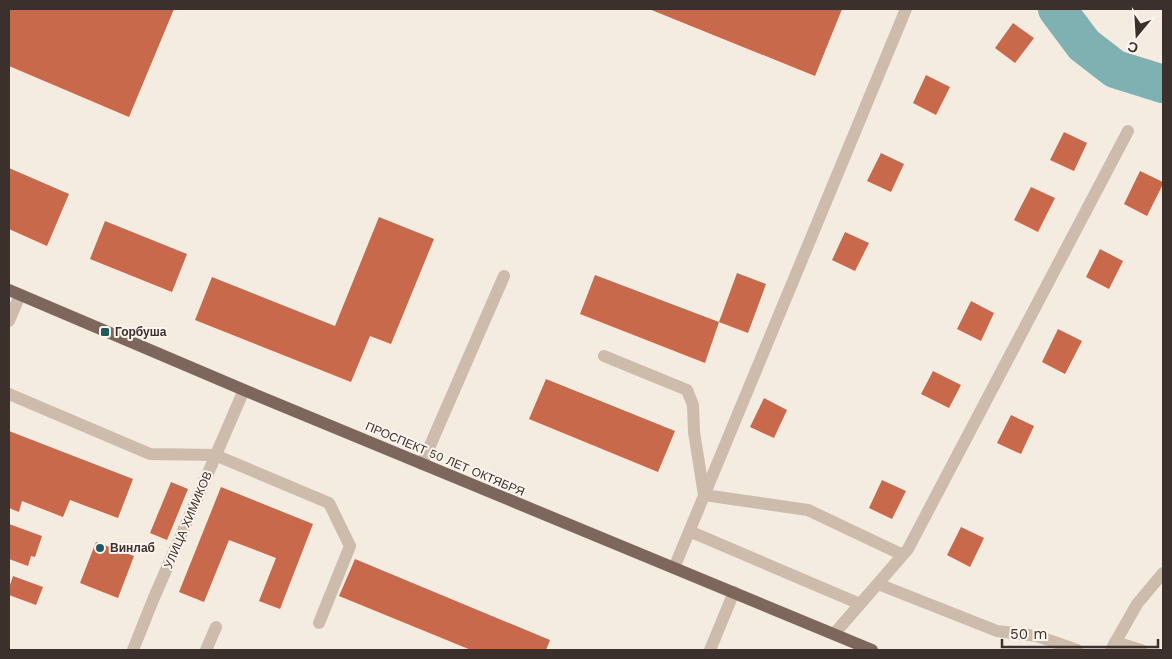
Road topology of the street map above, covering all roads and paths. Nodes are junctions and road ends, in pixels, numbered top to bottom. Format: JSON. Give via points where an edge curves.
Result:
{"nodes":[{"id":1,"x":906,"y":9,"type":"edge"},
{"id":2,"x":1128,"y":131,"type":"dead end"},
{"id":3,"x":504,"y":276,"type":"dead end"},
{"id":4,"x":14,"y":292,"type":"edge"},
{"id":5,"x":9,"y":321,"type":"edge"},
{"id":6,"x":604,"y":356,"type":"dead end"},
{"id":7,"x":244,"y":390,"type":"junction"},
{"id":8,"x":9,"y":394,"type":"edge"},
{"id":9,"x":216,"y":455,"type":"junction"},
{"id":10,"x":422,"y":464,"type":"junction"},
{"id":11,"x":704,"y":495,"type":"junction"},
{"id":12,"x":689,"y":531,"type":"junction"},
{"id":13,"x":903,"y":555,"type":"junction"},
{"id":14,"x":674,"y":568,"type":"junction"},
{"id":15,"x":1163,"y":573,"type":"edge"},
{"id":16,"x":878,"y":584,"type":"junction"},
{"id":17,"x":734,"y":592,"type":"junction"},
{"id":18,"x":860,"y":604,"type":"junction"},
{"id":19,"x":319,"y":623,"type":"dead end"},
{"id":20,"x":216,"y":627,"type":"dead end"},
{"id":21,"x":834,"y":634,"type":"junction"},
{"id":22,"x":1113,"y":646,"type":"edge"},
{"id":23,"x":133,"y":650,"type":"edge"},
{"id":24,"x":206,"y":650,"type":"edge"},
{"id":25,"x":710,"y":650,"type":"edge"},
{"id":26,"x":872,"y":650,"type":"edge"},
{"id":27,"x":1077,"y":650,"type":"edge"},
{"id":28,"x":1142,"y":650,"type":"edge"}],
"edges":[{"from":1,"to":11,"type":"street"},
{"from":2,"to":13,"type":"street"},
{"from":3,"to":10,"type":"street"},
{"from":4,"to":5,"type":"street"},
{"from":4,"to":7,"type":"main road","name":"ПРОСПЕКТ 50 ЛЕТ ОКТЯБРЯ"},
{"from":6,"to":11,"type":"street","via":[[687,390],[693,405]]},
{"from":7,"to":9,"type":"street","name":"УЛИЦА ХИМИКОВ"},
{"from":7,"to":10,"type":"main road","name":"ПРОСПЕКТ 50 ЛЕТ ОКТЯБРЯ"},
{"from":8,"to":9,"type":"street","via":[[150,454]]},
{"from":9,"to":19,"type":"street","via":[[330,503],[350,546]]},
{"from":9,"to":23,"type":"street","name":"УЛИЦА ХИМИКОВ"},
{"from":10,"to":14,"type":"main road","name":"ПРОСПЕКТ 50 ЛЕТ ОКТЯБРЯ"},
{"from":11,"to":12,"type":"street"},
{"from":11,"to":13,"type":"street","via":[[808,510]]},
{"from":12,"to":14,"type":"street"},
{"from":12,"to":18,"type":"street"},
{"from":13,"to":16,"type":"street"},
{"from":14,"to":17,"type":"main road","name":"ПРОСПЕКТ 50 ЛЕТ ОКТЯБРЯ"},
{"from":15,"to":22,"type":"street","via":[[1137,604]]},
{"from":16,"to":18,"type":"street"},
{"from":16,"to":27,"type":"street","via":[[997,631],[1037,636]]},
{"from":17,"to":21,"type":"main road","name":"ПРОСПЕКТ 50 ЛЕТ ОКТЯБРЯ"},
{"from":17,"to":25,"type":"street"},
{"from":18,"to":21,"type":"street"},
{"from":20,"to":24,"type":"street"},
{"from":21,"to":26,"type":"main road","name":"ПРОСПЕКТ 50 ЛЕТ ОКТЯБРЯ"},
{"from":22,"to":28,"type":"street"}]}
